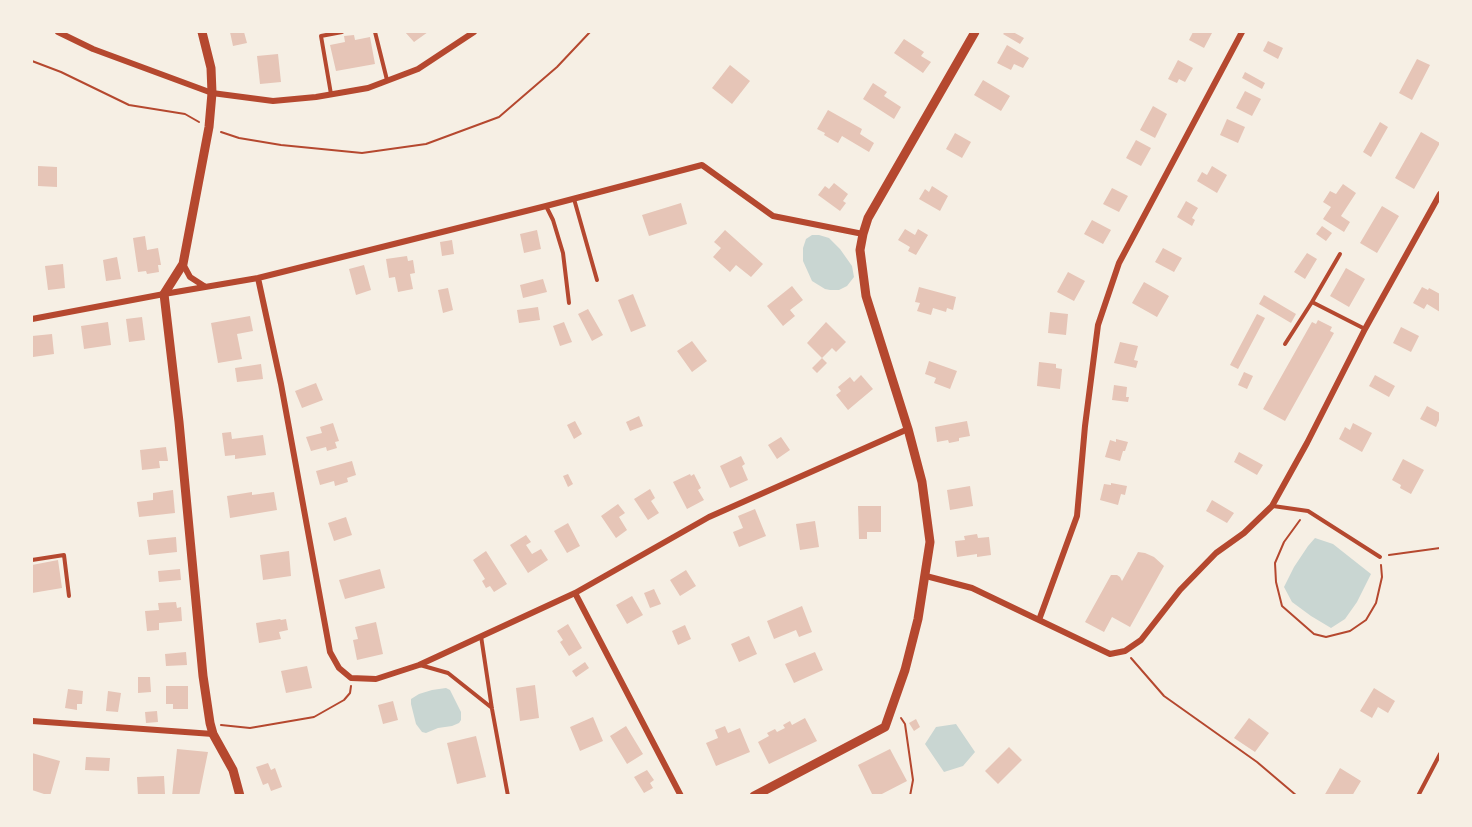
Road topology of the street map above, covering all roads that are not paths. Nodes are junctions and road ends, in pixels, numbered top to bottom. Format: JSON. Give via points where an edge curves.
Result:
{"nodes":[{"id":1,"x":58,"y":32,"type":"edge"},
{"id":2,"x":202,"y":32,"type":"edge"},
{"id":3,"x":342,"y":32,"type":"edge"},
{"id":4,"x":375,"y":32,"type":"edge"},
{"id":5,"x":474,"y":32,"type":"edge"},
{"id":6,"x":975,"y":32,"type":"edge"},
{"id":7,"x":1242,"y":32,"type":"edge"},
{"id":8,"x":387,"y":81,"type":"junction"},
{"id":9,"x":212,"y":93,"type":"junction"},
{"id":10,"x":331,"y":94,"type":"junction"},
{"id":11,"x":1440,"y":196,"type":"edge"},
{"id":12,"x":574,"y":199,"type":"junction"},
{"id":13,"x":546,"y":206,"type":"junction"},
{"id":14,"x":863,"y":234,"type":"junction"},
{"id":15,"x":1340,"y":254,"type":"dead end"},
{"id":16,"x":183,"y":264,"type":"junction"},
{"id":17,"x":258,"y":279,"type":"junction"},
{"id":18,"x":597,"y":280,"type":"dead end"},
{"id":19,"x":205,"y":286,"type":"junction"},
{"id":20,"x":164,"y":294,"type":"junction"},
{"id":21,"x":1312,"y":302,"type":"junction"},
{"id":22,"x":569,"y":303,"type":"dead end"},
{"id":23,"x":32,"y":319,"type":"edge"},
{"id":24,"x":1365,"y":329,"type":"junction"},
{"id":25,"x":1285,"y":344,"type":"dead end"},
{"id":26,"x":908,"y":429,"type":"junction"},
{"id":27,"x":1272,"y":506,"type":"junction"},
{"id":28,"x":1380,"y":557,"type":"road end"},
{"id":29,"x":32,"y":560,"type":"edge"},
{"id":30,"x":926,"y":576,"type":"junction"},
{"id":31,"x":575,"y":593,"type":"junction"},
{"id":32,"x":69,"y":596,"type":"dead end"},
{"id":33,"x":1040,"y":620,"type":"junction"},
{"id":34,"x":481,"y":636,"type":"junction"},
{"id":35,"x":419,"y":665,"type":"junction"},
{"id":36,"x":492,"y":709,"type":"junction"},
{"id":37,"x":32,"y":721,"type":"edge"},
{"id":38,"x":213,"y":734,"type":"junction"},
{"id":39,"x":1440,"y":754,"type":"edge"},
{"id":40,"x":240,"y":795,"type":"edge"},
{"id":41,"x":508,"y":795,"type":"edge"},
{"id":42,"x":681,"y":795,"type":"edge"},
{"id":43,"x":754,"y":795,"type":"edge"},
{"id":44,"x":1418,"y":795,"type":"edge"}],
"edges":[{"from":1,"to":9,"type":"street","via":[[93,50]]},
{"from":2,"to":9,"type":"street","via":[[211,68]]},
{"from":3,"to":10,"type":"lane","via":[[321,36]]},
{"from":4,"to":8,"type":"lane"},
{"from":5,"to":8,"type":"street","via":[[418,69]]},
{"from":6,"to":14,"type":"street","via":[[868,218]]},
{"from":7,"to":33,"type":"street","via":[[1119,263],[1098,325],[1077,516]]},
{"from":8,"to":10,"type":"street"},
{"from":9,"to":10,"type":"street","via":[[273,101]]},
{"from":9,"to":16,"type":"street"},
{"from":11,"to":24,"type":"street"},
{"from":12,"to":13,"type":"street"},
{"from":12,"to":14,"type":"street","via":[[702,165],[772,216]]},
{"from":12,"to":18,"type":"lane"},
{"from":13,"to":17,"type":"street"},
{"from":13,"to":22,"type":"lane","via":[[563,253]]},
{"from":14,"to":26,"type":"street","via":[[860,250],[866,296]]},
{"from":15,"to":21,"type":"lane"},
{"from":16,"to":19,"type":"street","via":[[190,277]]},
{"from":16,"to":20,"type":"street"},
{"from":17,"to":19,"type":"street"},
{"from":17,"to":35,"type":"street","via":[[330,652],[339,668],[351,678],[376,679]]},
{"from":19,"to":20,"type":"street"},
{"from":20,"to":23,"type":"street"},
{"from":20,"to":38,"type":"street","via":[[203,676]]},
{"from":21,"to":24,"type":"lane"},
{"from":21,"to":25,"type":"lane"},
{"from":24,"to":27,"type":"street"},
{"from":26,"to":30,"type":"street","via":[[922,482],[930,542]]},
{"from":26,"to":31,"type":"street","via":[[710,517]]},
{"from":27,"to":28,"type":"lane","via":[[1308,510]]},
{"from":27,"to":33,"type":"street","via":[[1216,553],[1180,590],[1141,640],[1125,651],[1110,654]]},
{"from":29,"to":32,"type":"lane","via":[[64,555]]},
{"from":30,"to":33,"type":"street","via":[[972,588]]},
{"from":30,"to":43,"type":"street","via":[[905,670],[885,727]]},
{"from":31,"to":34,"type":"street"},
{"from":31,"to":42,"type":"street"},
{"from":34,"to":35,"type":"street"},
{"from":34,"to":36,"type":"lane"},
{"from":35,"to":36,"type":"lane","via":[[448,673]]},
{"from":36,"to":41,"type":"lane"},
{"from":37,"to":38,"type":"street"},
{"from":38,"to":40,"type":"street","via":[[233,770]]},
{"from":39,"to":44,"type":"lane"}]}
